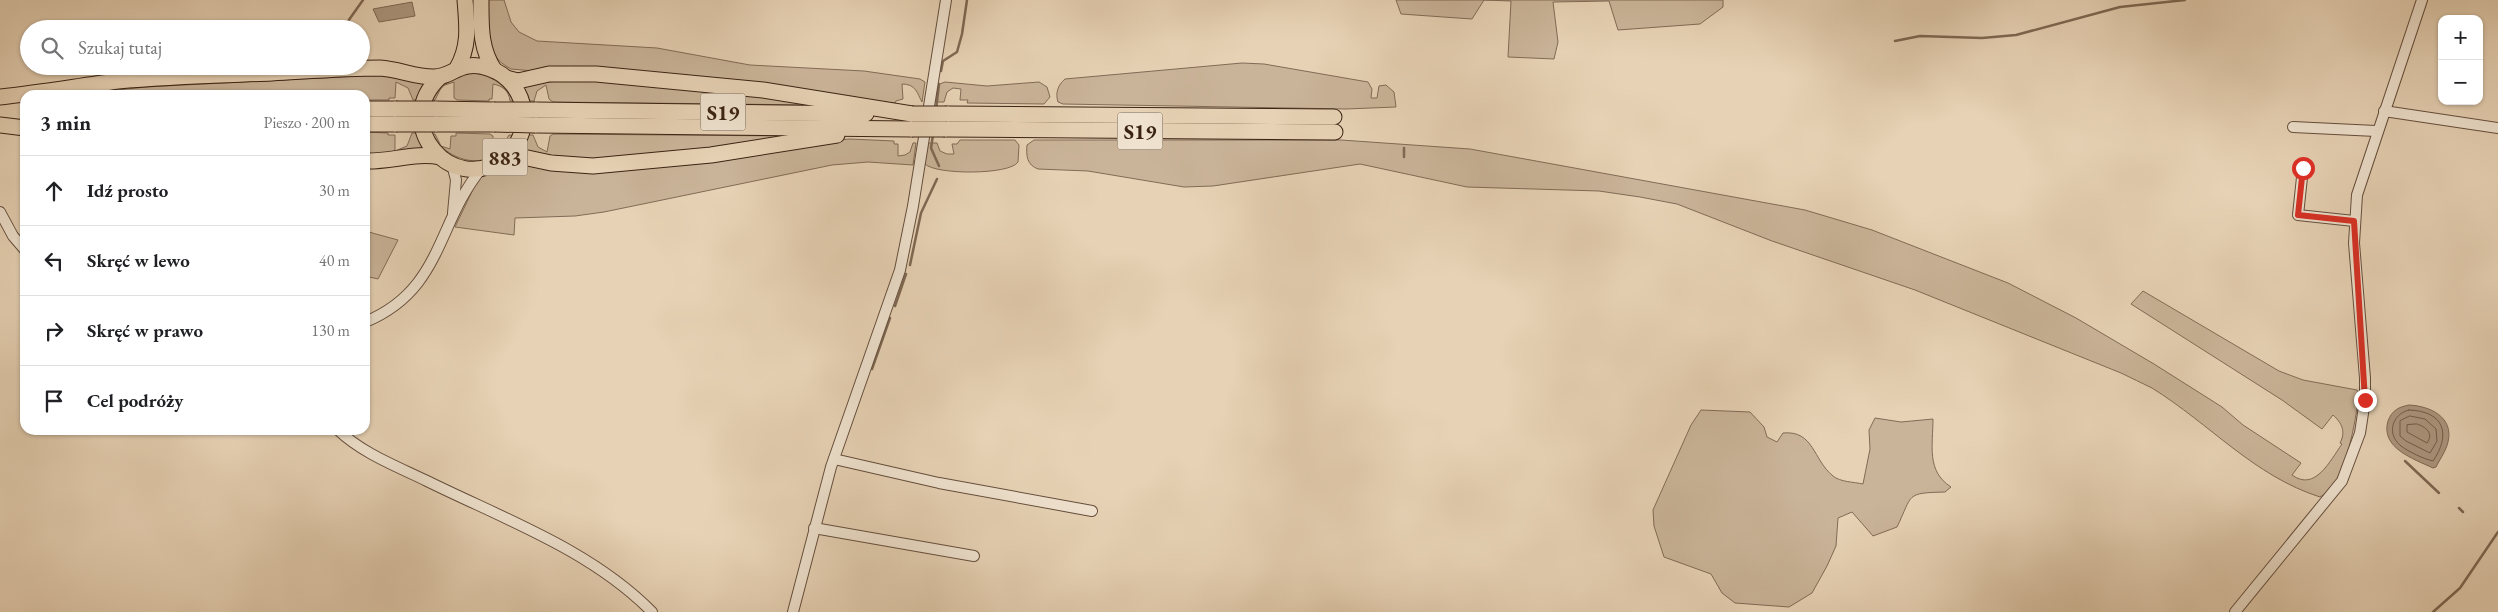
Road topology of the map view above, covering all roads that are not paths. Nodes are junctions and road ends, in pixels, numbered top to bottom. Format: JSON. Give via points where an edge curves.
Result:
{"nodes":[{"id":1,"x":465,"y":0,"type":"edge"},
{"id":2,"x":481,"y":0,"type":"edge"},
{"id":3,"x":946,"y":0,"type":"edge"},
{"id":4,"x":2422,"y":0,"type":"edge"},
{"id":5,"x":370,"y":68,"type":"edge"},
{"id":6,"x":457,"y":68,"type":"junction"},
{"id":7,"x":226,"y":75,"type":"edge"},
{"id":8,"x":501,"y":75,"type":"junction"},
{"id":9,"x":440,"y":77,"type":"junction"},
{"id":10,"x":52,"y":90,"type":"edge"},
{"id":11,"x":20,"y":94,"type":"edge"},
{"id":12,"x":0,"y":97,"type":"edge"},
{"id":13,"x":0,"y":105,"type":"edge"},
{"id":14,"x":20,"y":106,"type":"edge"},
{"id":15,"x":370,"y":110,"type":"edge"},
{"id":16,"x":2384,"y":110,"type":"junction"},
{"id":17,"x":396,"y":116,"type":"junction"},
{"id":18,"x":535,"y":118,"type":"junction"},
{"id":19,"x":0,"y":121,"type":"edge"},
{"id":20,"x":20,"y":121,"type":"edge"},
{"id":21,"x":912,"y":121,"type":"junction"},
{"id":22,"x":370,"y":123,"type":"edge"},
{"id":23,"x":0,"y":125,"type":"edge"},
{"id":24,"x":1334,"y":125,"type":"dead end"},
{"id":25,"x":20,"y":127,"type":"edge"},
{"id":26,"x":2293,"y":127,"type":"dead end"},
{"id":27,"x":874,"y":128,"type":"junction"},
{"id":28,"x":2498,"y":128,"type":"edge"},
{"id":29,"x":2376,"y":131,"type":"junction"},
{"id":30,"x":509,"y":154,"type":"junction"},
{"id":31,"x":370,"y":161,"type":"edge"},
{"id":32,"x":446,"y":161,"type":"junction"},
{"id":33,"x":482,"y":168,"type":"junction"},
{"id":34,"x":2303,"y":168,"type":"dead end"},
{"id":35,"x":0,"y":212,"type":"edge"},
{"id":36,"x":453,"y":214,"type":"junction"},
{"id":37,"x":2354,"y":221,"type":"junction"},
{"id":38,"x":20,"y":244,"type":"edge"},
{"id":39,"x":370,"y":319,"type":"edge"},
{"id":40,"x":345,"y":435,"type":"edge"},
{"id":41,"x":834,"y":459,"type":"junction"},
{"id":42,"x":1092,"y":511,"type":"dead end"},
{"id":43,"x":814,"y":528,"type":"junction"},
{"id":44,"x":974,"y":556,"type":"dead end"},
{"id":45,"x":2237,"y":611,"type":"edge"},
{"id":46,"x":652,"y":612,"type":"edge"},
{"id":47,"x":793,"y":612,"type":"edge"}],
"edges":[{"from":1,"to":6,"type":"highway","via":[[468,32]]},
{"from":2,"to":8,"type":"highway","number":"883","via":[[482,40],[488,58]]},
{"from":3,"to":41,"type":"street","via":[[906,246]]},
{"from":4,"to":16,"type":"street"},
{"from":5,"to":9,"type":"highway"},
{"from":6,"to":8,"type":"highway","via":[[476,66]]},
{"from":6,"to":9,"type":"highway"},
{"from":7,"to":10,"type":"highway","via":[[120,81]]},
{"from":8,"to":21,"type":"highway","via":[[518,80],[549,74],[596,74],[763,90]]},
{"from":8,"to":30,"type":"highway","number":"883","via":[[518,94],[524,119],[520,138]]},
{"from":9,"to":32,"type":"highway","via":[[426,96],[421,114],[425,138]]},
{"from":11,"to":12,"type":"highway"},
{"from":13,"to":14,"type":"highway"},
{"from":15,"to":17,"type":"highway","number":"S19"},
{"from":16,"to":28,"type":"street"},
{"from":16,"to":29,"type":"street"},
{"from":17,"to":18,"type":"highway","number":"S19","bridge":true},
{"from":17,"to":22,"type":"highway","number":"S19"},
{"from":18,"to":21,"type":"highway","number":"S19"},
{"from":18,"to":27,"type":"highway","number":"S19"},
{"from":19,"to":20,"type":"highway"},
{"from":21,"to":24,"type":"highway","number":"S19","bridge":true},
{"from":21,"to":27,"type":"highway","number":"S19"},
{"from":23,"to":25,"type":"highway"},
{"from":26,"to":29,"type":"street"},
{"from":27,"to":30,"type":"highway","via":[[711,155],[593,166],[551,163]]},
{"from":29,"to":37,"type":"street","via":[[2358,189]]},
{"from":30,"to":33,"type":"highway","number":"883"},
{"from":31,"to":32,"type":"highway","via":[[420,155]]},
{"from":32,"to":33,"type":"highway","number":"883","via":[[465,168]]},
{"from":32,"to":36,"type":"street","via":[[456,180]]},
{"from":33,"to":36,"type":"street"},
{"from":34,"to":37,"type":"street","via":[[2298,215]]},
{"from":35,"to":38,"type":"street"},
{"from":36,"to":39,"type":"street","via":[[435,258],[421,280],[395,306]]},
{"from":37,"to":45,"type":"street","via":[[2365,378],[2365,400],[2357,443],[2334,494]]},
{"from":40,"to":46,"type":"street","via":[[381,459],[590,562]]},
{"from":41,"to":42,"type":"street","via":[[939,483]]},
{"from":41,"to":43,"type":"street"},
{"from":43,"to":44,"type":"street"},
{"from":43,"to":47,"type":"street"}]}
